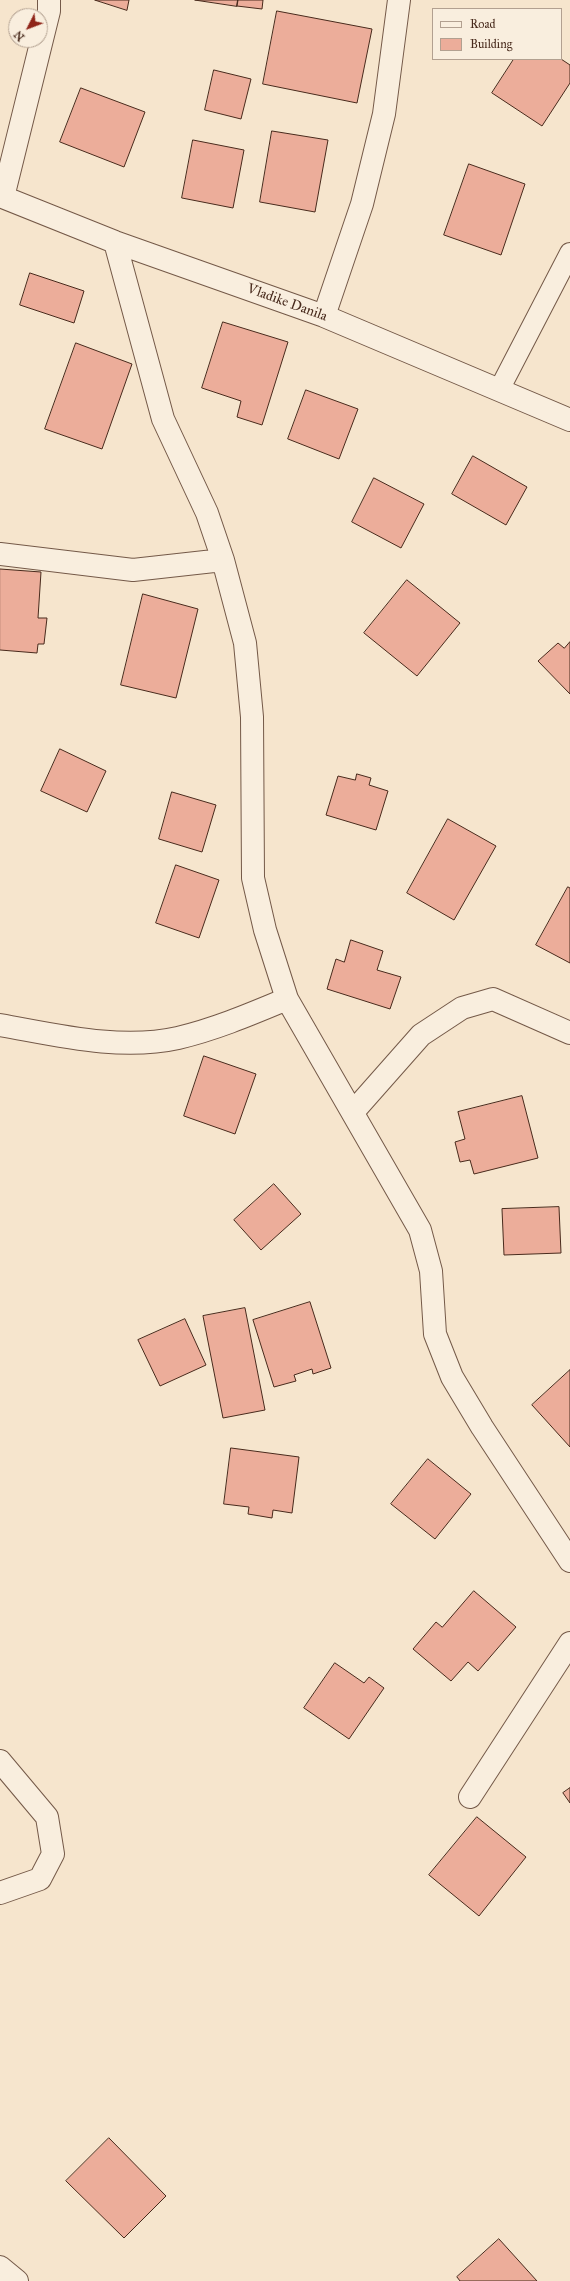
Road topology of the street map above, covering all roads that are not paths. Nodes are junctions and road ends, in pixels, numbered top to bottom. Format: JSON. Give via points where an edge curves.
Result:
{"nodes":[{"id":1,"x":49,"y":0,"type":"edge"},
{"id":2,"x":399,"y":0,"type":"edge"},
{"id":3,"x":2,"y":197,"type":"edge"},
{"id":4,"x":116,"y":242,"type":"junction"},
{"id":5,"x":570,"y":253,"type":"edge"},
{"id":6,"x":324,"y":316,"type":"junction"},
{"id":7,"x":499,"y":390,"type":"junction"},
{"id":8,"x":570,"y":420,"type":"edge"},
{"id":9,"x":0,"y":554,"type":"edge"},
{"id":10,"x":223,"y":560,"type":"junction"},
{"id":11,"x":287,"y":999,"type":"junction"},
{"id":12,"x":0,"y":1025,"type":"edge"},
{"id":13,"x":570,"y":1033,"type":"edge"},
{"id":14,"x":353,"y":1112,"type":"junction"},
{"id":15,"x":570,"y":1561,"type":"edge"},
{"id":16,"x":570,"y":1644,"type":"edge"},
{"id":17,"x":0,"y":1761,"type":"edge"},
{"id":18,"x":470,"y":1797,"type":"dead end"},
{"id":19,"x":0,"y":1893,"type":"edge"},
{"id":20,"x":0,"y":2267,"type":"edge"},
{"id":21,"x":17,"y":2281,"type":"edge"}],
"edges":[{"from":1,"to":3,"type":"street","via":[[49,12]]},
{"from":2,"to":6,"type":"street","via":[[384,114],[362,204]]},
{"from":3,"to":4,"type":"street","name":"Vladike Danila"},
{"from":4,"to":6,"type":"street","name":"Vladike Danila"},
{"from":4,"to":10,"type":"street","via":[[163,419],[207,513]]},
{"from":5,"to":7,"type":"lane"},
{"from":6,"to":7,"type":"street","name":"Vladike Danila"},
{"from":7,"to":8,"type":"street","name":"Vladike Danila"},
{"from":9,"to":10,"type":"street","via":[[133,570]]},
{"from":10,"to":11,"type":"street","via":[[245,643],[252,717],[253,878],[265,930]]},
{"from":11,"to":12,"type":"street","via":[[227,1025],[177,1038],[138,1042],[94,1041]]},
{"from":11,"to":14,"type":"street"},
{"from":13,"to":14,"type":"street","via":[[493,999],[462,1008],[421,1034]]},
{"from":14,"to":15,"type":"street","via":[[420,1230],[431,1271],[435,1334],[452,1377]]},
{"from":16,"to":18,"type":"street"},
{"from":17,"to":19,"type":"street","via":[[47,1817],[53,1854],[40,1879]]},
{"from":20,"to":21,"type":"street"}]}
